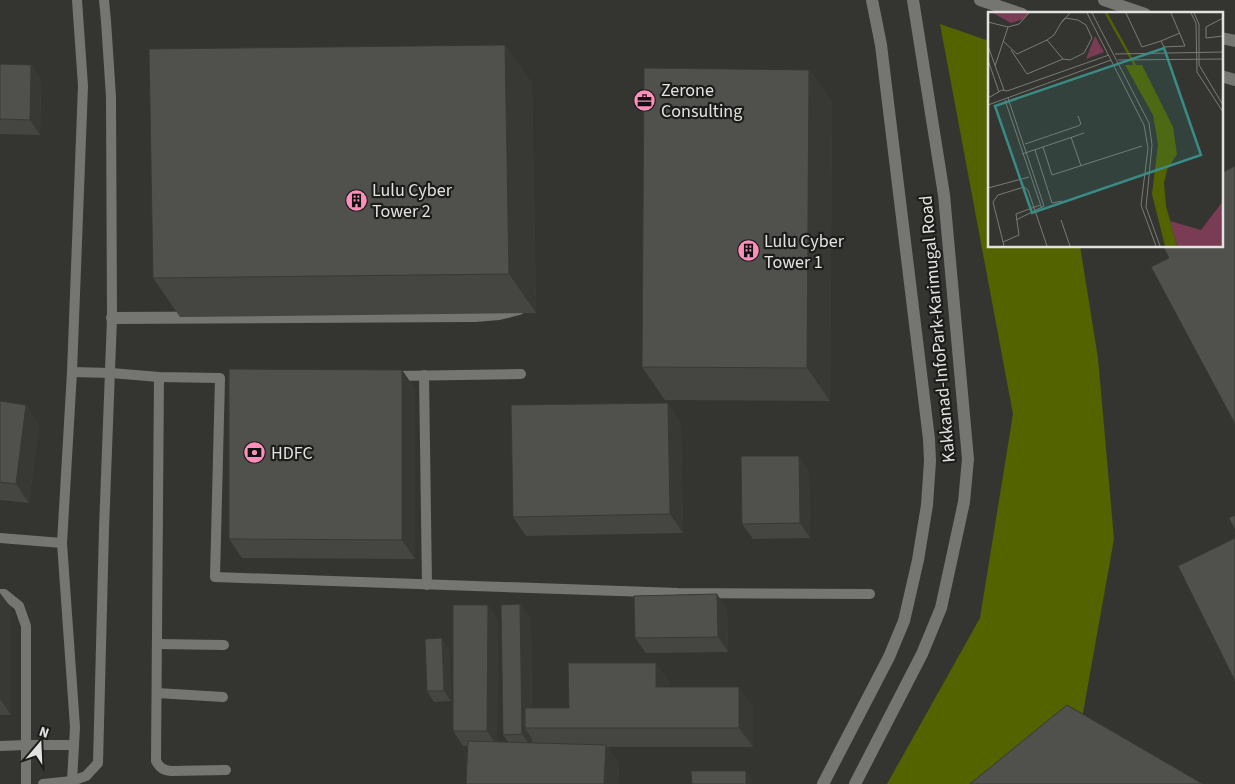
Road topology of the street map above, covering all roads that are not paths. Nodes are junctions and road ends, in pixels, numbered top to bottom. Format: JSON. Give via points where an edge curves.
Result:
{"nodes":[{"id":1,"x":77,"y":0,"type":"edge"},
{"id":2,"x":104,"y":0,"type":"edge"},
{"id":3,"x":872,"y":0,"type":"edge"},
{"id":4,"x":913,"y":0,"type":"edge"},
{"id":5,"x":980,"y":0,"type":"edge"},
{"id":6,"x":1104,"y":0,"type":"edge"},
{"id":7,"x":1016,"y":12,"type":"edge"},
{"id":8,"x":1139,"y":12,"type":"edge"},
{"id":9,"x":1222,"y":38,"type":"edge"},
{"id":10,"x":1235,"y":42,"type":"edge"},
{"id":11,"x":1222,"y":76,"type":"edge"},
{"id":12,"x":1235,"y":80,"type":"edge"},
{"id":13,"x":525,"y":301,"type":"dead end"},
{"id":14,"x":112,"y":318,"type":"junction"},
{"id":15,"x":72,"y":372,"type":"junction"},
{"id":16,"x":111,"y":373,"type":"junction"},
{"id":17,"x":521,"y":374,"type":"dead end"},
{"id":18,"x":424,"y":375,"type":"junction"},
{"id":19,"x":386,"y":376,"type":"edge"},
{"id":20,"x":159,"y":377,"type":"junction"},
{"id":21,"x":0,"y":538,"type":"edge"},
{"id":22,"x":62,"y":543,"type":"junction"},
{"id":23,"x":427,"y":584,"type":"junction"},
{"id":24,"x":0,"y":594,"type":"edge"},
{"id":25,"x":870,"y":594,"type":"dead end"},
{"id":26,"x":157,"y":644,"type":"junction"},
{"id":27,"x":224,"y":645,"type":"dead end"},
{"id":28,"x":157,"y":693,"type":"junction"},
{"id":29,"x":223,"y":697,"type":"dead end"},
{"id":30,"x":26,"y":745,"type":"junction"},
{"id":31,"x":74,"y":745,"type":"junction"},
{"id":32,"x":0,"y":746,"type":"edge"},
{"id":33,"x":226,"y":770,"type":"dead end"},
{"id":34,"x":72,"y":781,"type":"junction"},
{"id":35,"x":26,"y":784,"type":"edge"},
{"id":36,"x":43,"y":784,"type":"edge"},
{"id":37,"x":823,"y":784,"type":"edge"},
{"id":38,"x":855,"y":784,"type":"edge"}],
"edges":[{"from":1,"to":15,"type":"lane","via":[[83,86]]},
{"from":2,"to":14,"type":"lane","via":[[111,97]]},
{"from":3,"to":37,"type":"main road","name":"Kakkanad-InfoPark-Karimugal Road","via":[[881,45],[929,439],[929,479],[918,560],[904,621],[889,657]]},
{"from":4,"to":38,"type":"main road","name":"Kakkanad-InfoPark-Karimugal Road","via":[[944,195],[968,459],[964,502],[941,608],[922,654]]},
{"from":5,"to":7,"type":"main road"},
{"from":6,"to":8,"type":"main road"},
{"from":9,"to":10,"type":"main road"},
{"from":11,"to":12,"type":"main road"},
{"from":13,"to":14,"type":"main road","via":[[522,309],[475,316]]},
{"from":14,"to":16,"type":"lane"},
{"from":15,"to":16,"type":"lane"},
{"from":15,"to":22,"type":"lane"},
{"from":16,"to":20,"type":"lane"},
{"from":16,"to":34,"type":"lane","via":[[98,762],[86,776]]},
{"from":17,"to":18,"type":"lane"},
{"from":18,"to":19,"type":"lane"},
{"from":18,"to":23,"type":"lane"},
{"from":20,"to":23,"type":"lane","via":[[225,378],[215,577]]},
{"from":20,"to":26,"type":"lane"},
{"from":21,"to":22,"type":"lane"},
{"from":22,"to":31,"type":"lane"},
{"from":23,"to":25,"type":"lane","via":[[678,593]]},
{"from":24,"to":30,"type":"lane","via":[[19,606],[26,626]]},
{"from":26,"to":27,"type":"lane"},
{"from":26,"to":28,"type":"lane"},
{"from":28,"to":29,"type":"lane"},
{"from":28,"to":33,"type":"lane","via":[[156,761],[159,766],[171,771]]},
{"from":30,"to":31,"type":"lane"},
{"from":30,"to":32,"type":"lane"},
{"from":30,"to":35,"type":"lane"},
{"from":31,"to":34,"type":"lane"},
{"from":34,"to":36,"type":"lane"}]}
